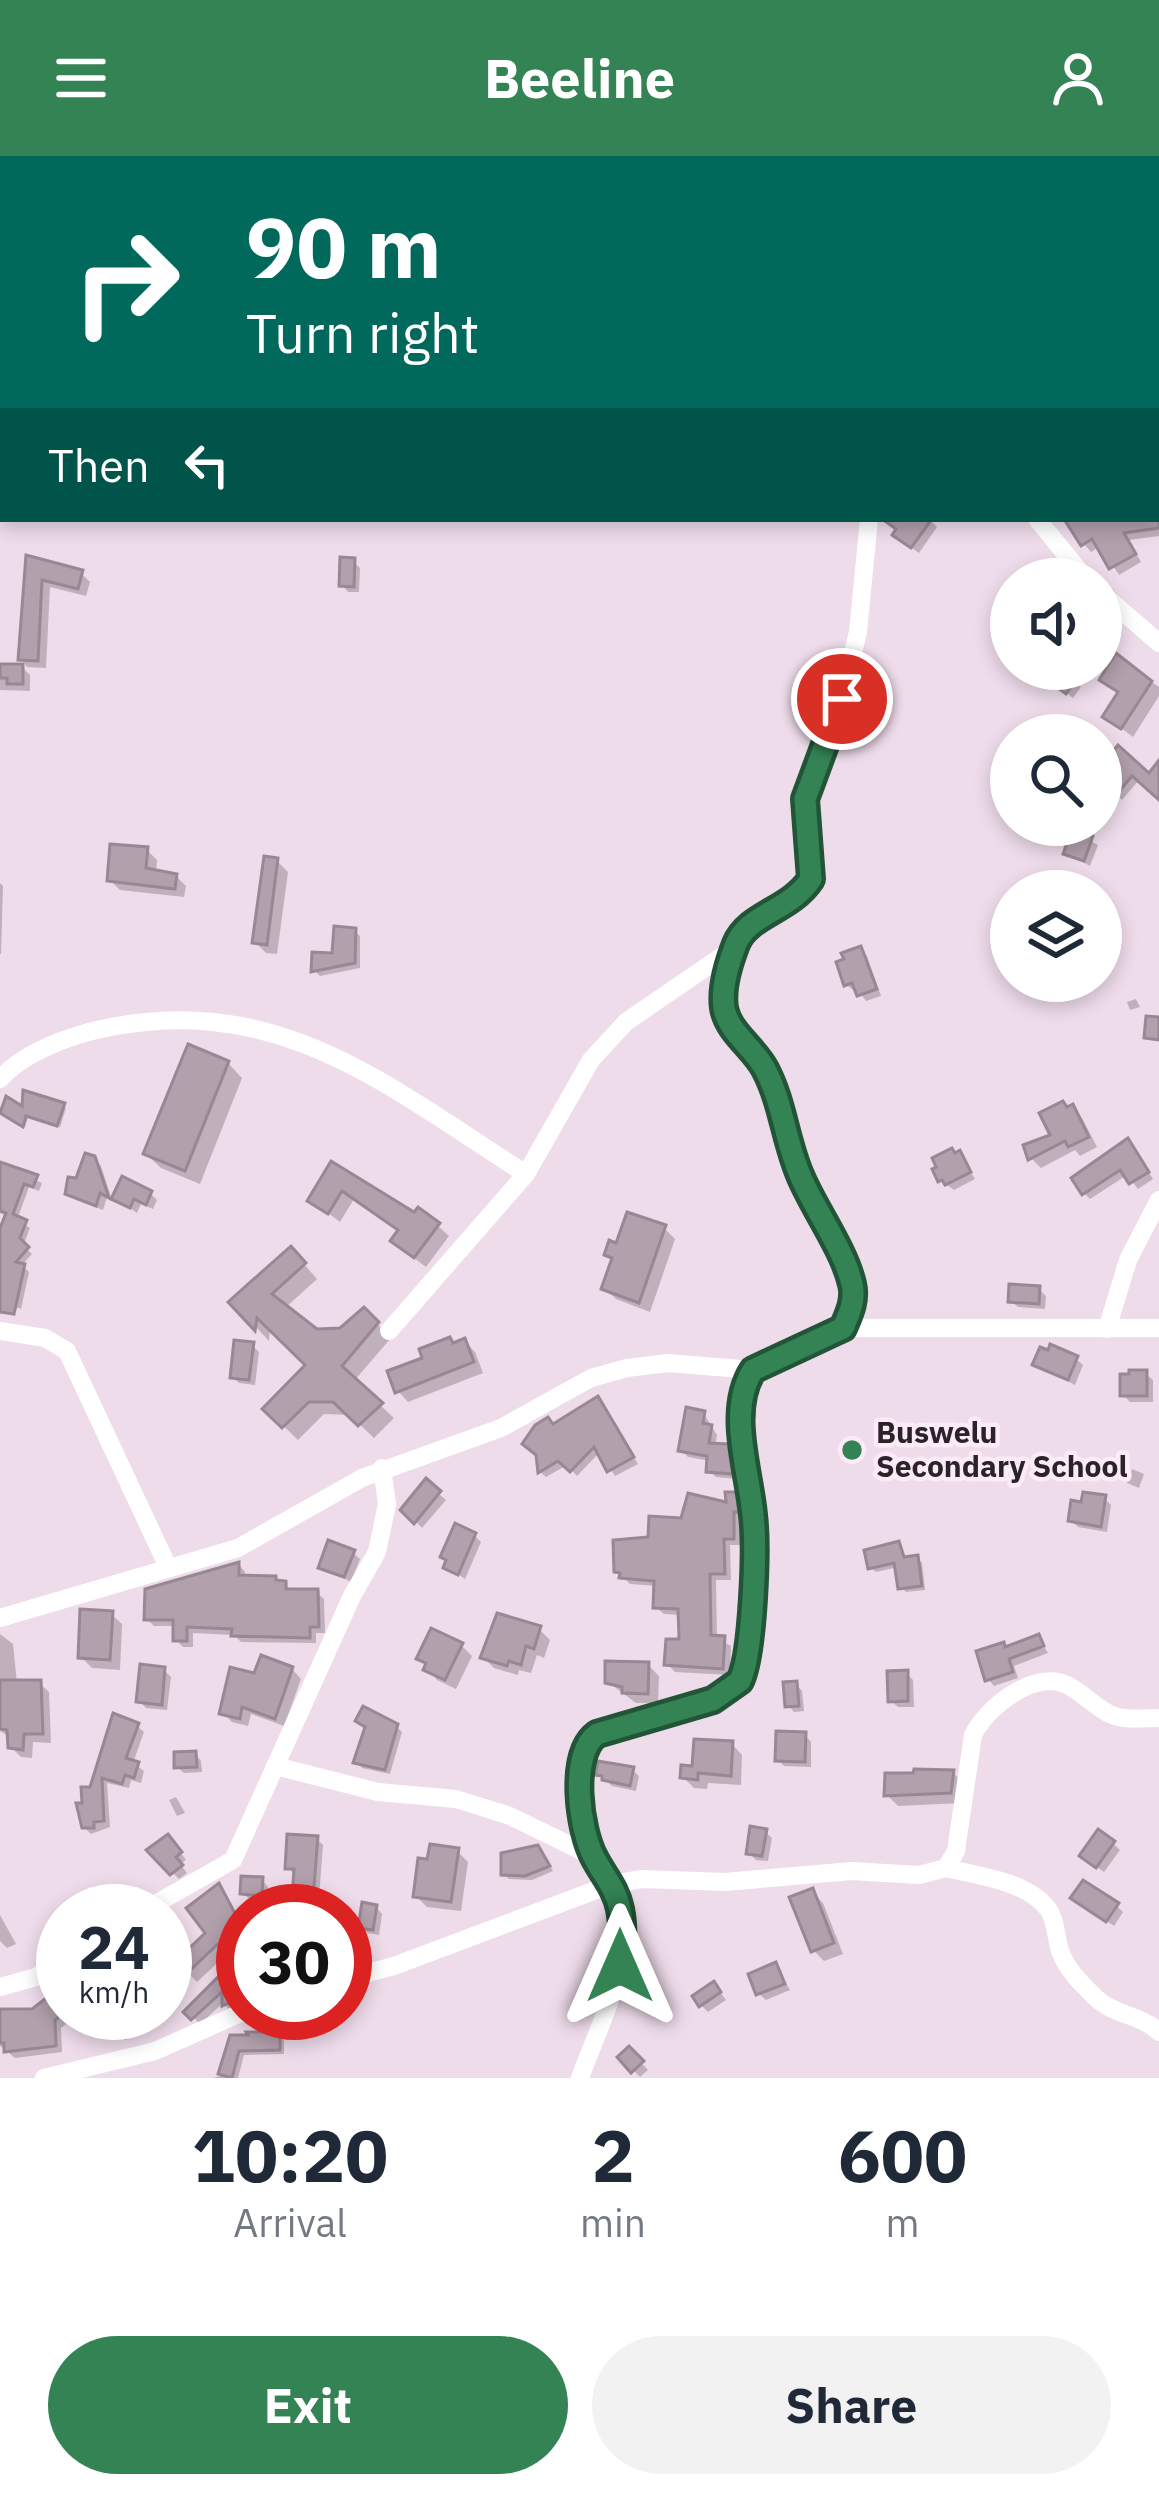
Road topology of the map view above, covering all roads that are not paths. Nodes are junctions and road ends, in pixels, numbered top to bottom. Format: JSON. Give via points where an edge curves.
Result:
{"nodes":[{"id":1,"x":869,"y":522,"type":"edge"},
{"id":2,"x":1039,"y":522,"type":"edge"},
{"id":3,"x":1069,"y":558,"type":"edge"},
{"id":4,"x":1122,"y":611,"type":"edge"},
{"id":5,"x":1159,"y":643,"type":"edge"},
{"id":6,"x":734,"y":948,"type":"junction"},
{"id":7,"x":0,"y":1079,"type":"edge"},
{"id":8,"x":526,"y":1174,"type":"junction"},
{"id":9,"x":1159,"y":1200,"type":"edge"},
{"id":10,"x":843,"y":1328,"type":"junction"},
{"id":11,"x":1159,"y":1328,"type":"edge"},
{"id":12,"x":1107,"y":1329,"type":"junction"},
{"id":13,"x":0,"y":1331,"type":"edge"},
{"id":14,"x":389,"y":1331,"type":"dead end"},
{"id":15,"x":753,"y":1370,"type":"junction"},
{"id":16,"x":382,"y":1468,"type":"junction"},
{"id":17,"x":168,"y":1567,"type":"junction"},
{"id":18,"x":0,"y":1618,"type":"edge"},
{"id":19,"x":1159,"y":1718,"type":"edge"},
{"id":20,"x":275,"y":1766,"type":"junction"},
{"id":21,"x":594,"y":1858,"type":"junction"},
{"id":22,"x":946,"y":1868,"type":"junction"},
{"id":23,"x":191,"y":1884,"type":"edge"},
{"id":24,"x":612,"y":1884,"type":"junction"},
{"id":25,"x":372,"y":1972,"type":"edge"},
{"id":26,"x":36,"y":1977,"type":"edge"},
{"id":27,"x":0,"y":1987,"type":"edge"},
{"id":28,"x":216,"y":2024,"type":"edge"},
{"id":29,"x":1159,"y":2032,"type":"edge"},
{"id":30,"x":44,"y":2078,"type":"edge"},
{"id":31,"x":580,"y":2078,"type":"edge"}],
"edges":[{"from":1,"to":6,"type":"street","via":[[858,632],[805,799],[811,879],[785,907],[747,926]]},
{"from":2,"to":3,"type":"street"},
{"from":4,"to":5,"type":"street"},
{"from":6,"to":8,"type":"street","via":[[626,1022],[591,1060]]},
{"from":6,"to":10,"type":"street","via":[[724,1008],[768,1074],[797,1169],[845,1265],[853,1287]]},
{"from":7,"to":8,"type":"street","via":[[89,1032],[220,1020],[364,1070]]},
{"from":8,"to":14,"type":"street"},
{"from":9,"to":12,"type":"street","via":[[1128,1260]]},
{"from":10,"to":12,"type":"street"},
{"from":10,"to":15,"type":"street"},
{"from":11,"to":12,"type":"street"},
{"from":13,"to":17,"type":"street","via":[[45,1338],[67,1351]]},
{"from":15,"to":16,"type":"street","via":[[627,1367],[501,1428]]},
{"from":15,"to":21,"type":"street","via":[[742,1397],[754,1546],[747,1667],[733,1689],[713,1700],[586,1742],[580,1813]]},
{"from":16,"to":17,"type":"street","via":[[257,1540]]},
{"from":16,"to":20,"type":"street","via":[[387,1504],[377,1552]]},
{"from":17,"to":18,"type":"street"},
{"from":19,"to":22,"type":"street","via":[[1109,1714],[1059,1682],[1011,1696],[973,1735],[956,1852]]},
{"from":20,"to":21,"type":"street","via":[[378,1792],[456,1799]]},
{"from":20,"to":23,"type":"street","via":[[233,1860]]},
{"from":21,"to":24,"type":"street"},
{"from":22,"to":24,"type":"street"},
{"from":22,"to":29,"type":"street","via":[[1034,1896],[1052,1914],[1069,1969],[1115,2012]]},
{"from":24,"to":25,"type":"street"},
{"from":24,"to":31,"type":"street","via":[[620,1966]]},
{"from":26,"to":27,"type":"street"},
{"from":28,"to":30,"type":"street","via":[[154,2051]]}]}
